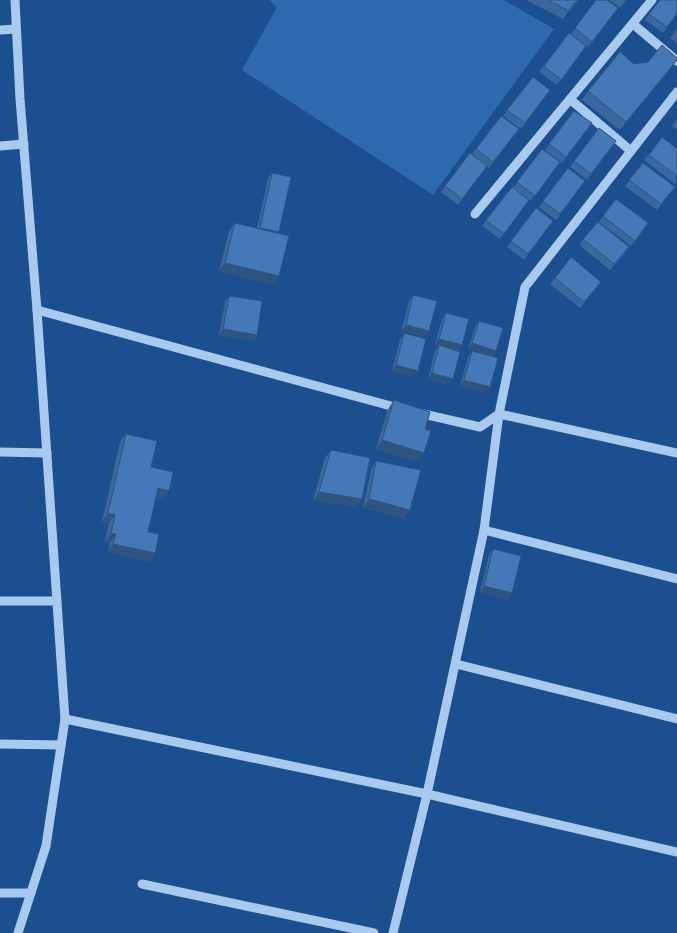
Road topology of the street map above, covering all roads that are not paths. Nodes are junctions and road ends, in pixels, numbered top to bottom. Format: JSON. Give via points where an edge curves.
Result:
{"nodes":[{"id":1,"x":15,"y":0,"type":"edge"},
{"id":2,"x":652,"y":0,"type":"edge"},
{"id":3,"x":633,"y":24,"type":"junction"},
{"id":4,"x":16,"y":29,"type":"junction"},
{"id":5,"x":0,"y":30,"type":"edge"},
{"id":6,"x":677,"y":61,"type":"edge"},
{"id":7,"x":677,"y":92,"type":"edge"},
{"id":8,"x":571,"y":100,"type":"junction"},
{"id":9,"x":24,"y":144,"type":"junction"},
{"id":10,"x":0,"y":146,"type":"edge"},
{"id":11,"x":631,"y":151,"type":"junction"},
{"id":12,"x":476,"y":214,"type":"dead end"},
{"id":13,"x":37,"y":310,"type":"junction"},
{"id":14,"x":498,"y":414,"type":"junction"},
{"id":15,"x":0,"y":452,"type":"edge"},
{"id":16,"x":48,"y":453,"type":"junction"},
{"id":17,"x":677,"y":453,"type":"edge"},
{"id":18,"x":484,"y":530,"type":"junction"},
{"id":19,"x":677,"y":580,"type":"edge"},
{"id":20,"x":0,"y":600,"type":"edge"},
{"id":21,"x":57,"y":601,"type":"junction"},
{"id":22,"x":456,"y":664,"type":"junction"},
{"id":23,"x":65,"y":719,"type":"junction"},
{"id":24,"x":677,"y":719,"type":"edge"},
{"id":25,"x":0,"y":744,"type":"edge"},
{"id":26,"x":61,"y":745,"type":"junction"},
{"id":27,"x":427,"y":794,"type":"junction"},
{"id":28,"x":677,"y":852,"type":"edge"},
{"id":29,"x":142,"y":884,"type":"dead end"},
{"id":30,"x":0,"y":893,"type":"edge"},
{"id":31,"x":31,"y":893,"type":"junction"},
{"id":32,"x":18,"y":933,"type":"edge"},
{"id":33,"x":374,"y":933,"type":"edge"},
{"id":34,"x":393,"y":933,"type":"edge"}],
"edges":[{"from":1,"to":4,"type":"street"},
{"from":2,"to":3,"type":"street"},
{"from":3,"to":6,"type":"street"},
{"from":3,"to":8,"type":"street"},
{"from":4,"to":5,"type":"street"},
{"from":4,"to":9,"type":"street"},
{"from":7,"to":11,"type":"street"},
{"from":8,"to":11,"type":"street"},
{"from":8,"to":12,"type":"street"},
{"from":9,"to":10,"type":"street"},
{"from":9,"to":13,"type":"street"},
{"from":11,"to":14,"type":"street","via":[[525,287]]},
{"from":13,"to":14,"type":"street","via":[[449,421],[480,427]]},
{"from":13,"to":16,"type":"street"},
{"from":14,"to":17,"type":"street"},
{"from":14,"to":18,"type":"street"},
{"from":15,"to":16,"type":"street"},
{"from":16,"to":21,"type":"street"},
{"from":18,"to":19,"type":"street"},
{"from":18,"to":22,"type":"street"},
{"from":20,"to":21,"type":"street"},
{"from":21,"to":23,"type":"street"},
{"from":22,"to":24,"type":"street"},
{"from":22,"to":27,"type":"street"},
{"from":23,"to":26,"type":"street"},
{"from":23,"to":27,"type":"street"},
{"from":25,"to":26,"type":"street"},
{"from":26,"to":31,"type":"street","via":[[46,846]]},
{"from":27,"to":28,"type":"street"},
{"from":27,"to":34,"type":"street"},
{"from":29,"to":33,"type":"street"},
{"from":30,"to":31,"type":"street"},
{"from":31,"to":32,"type":"street"}]}
